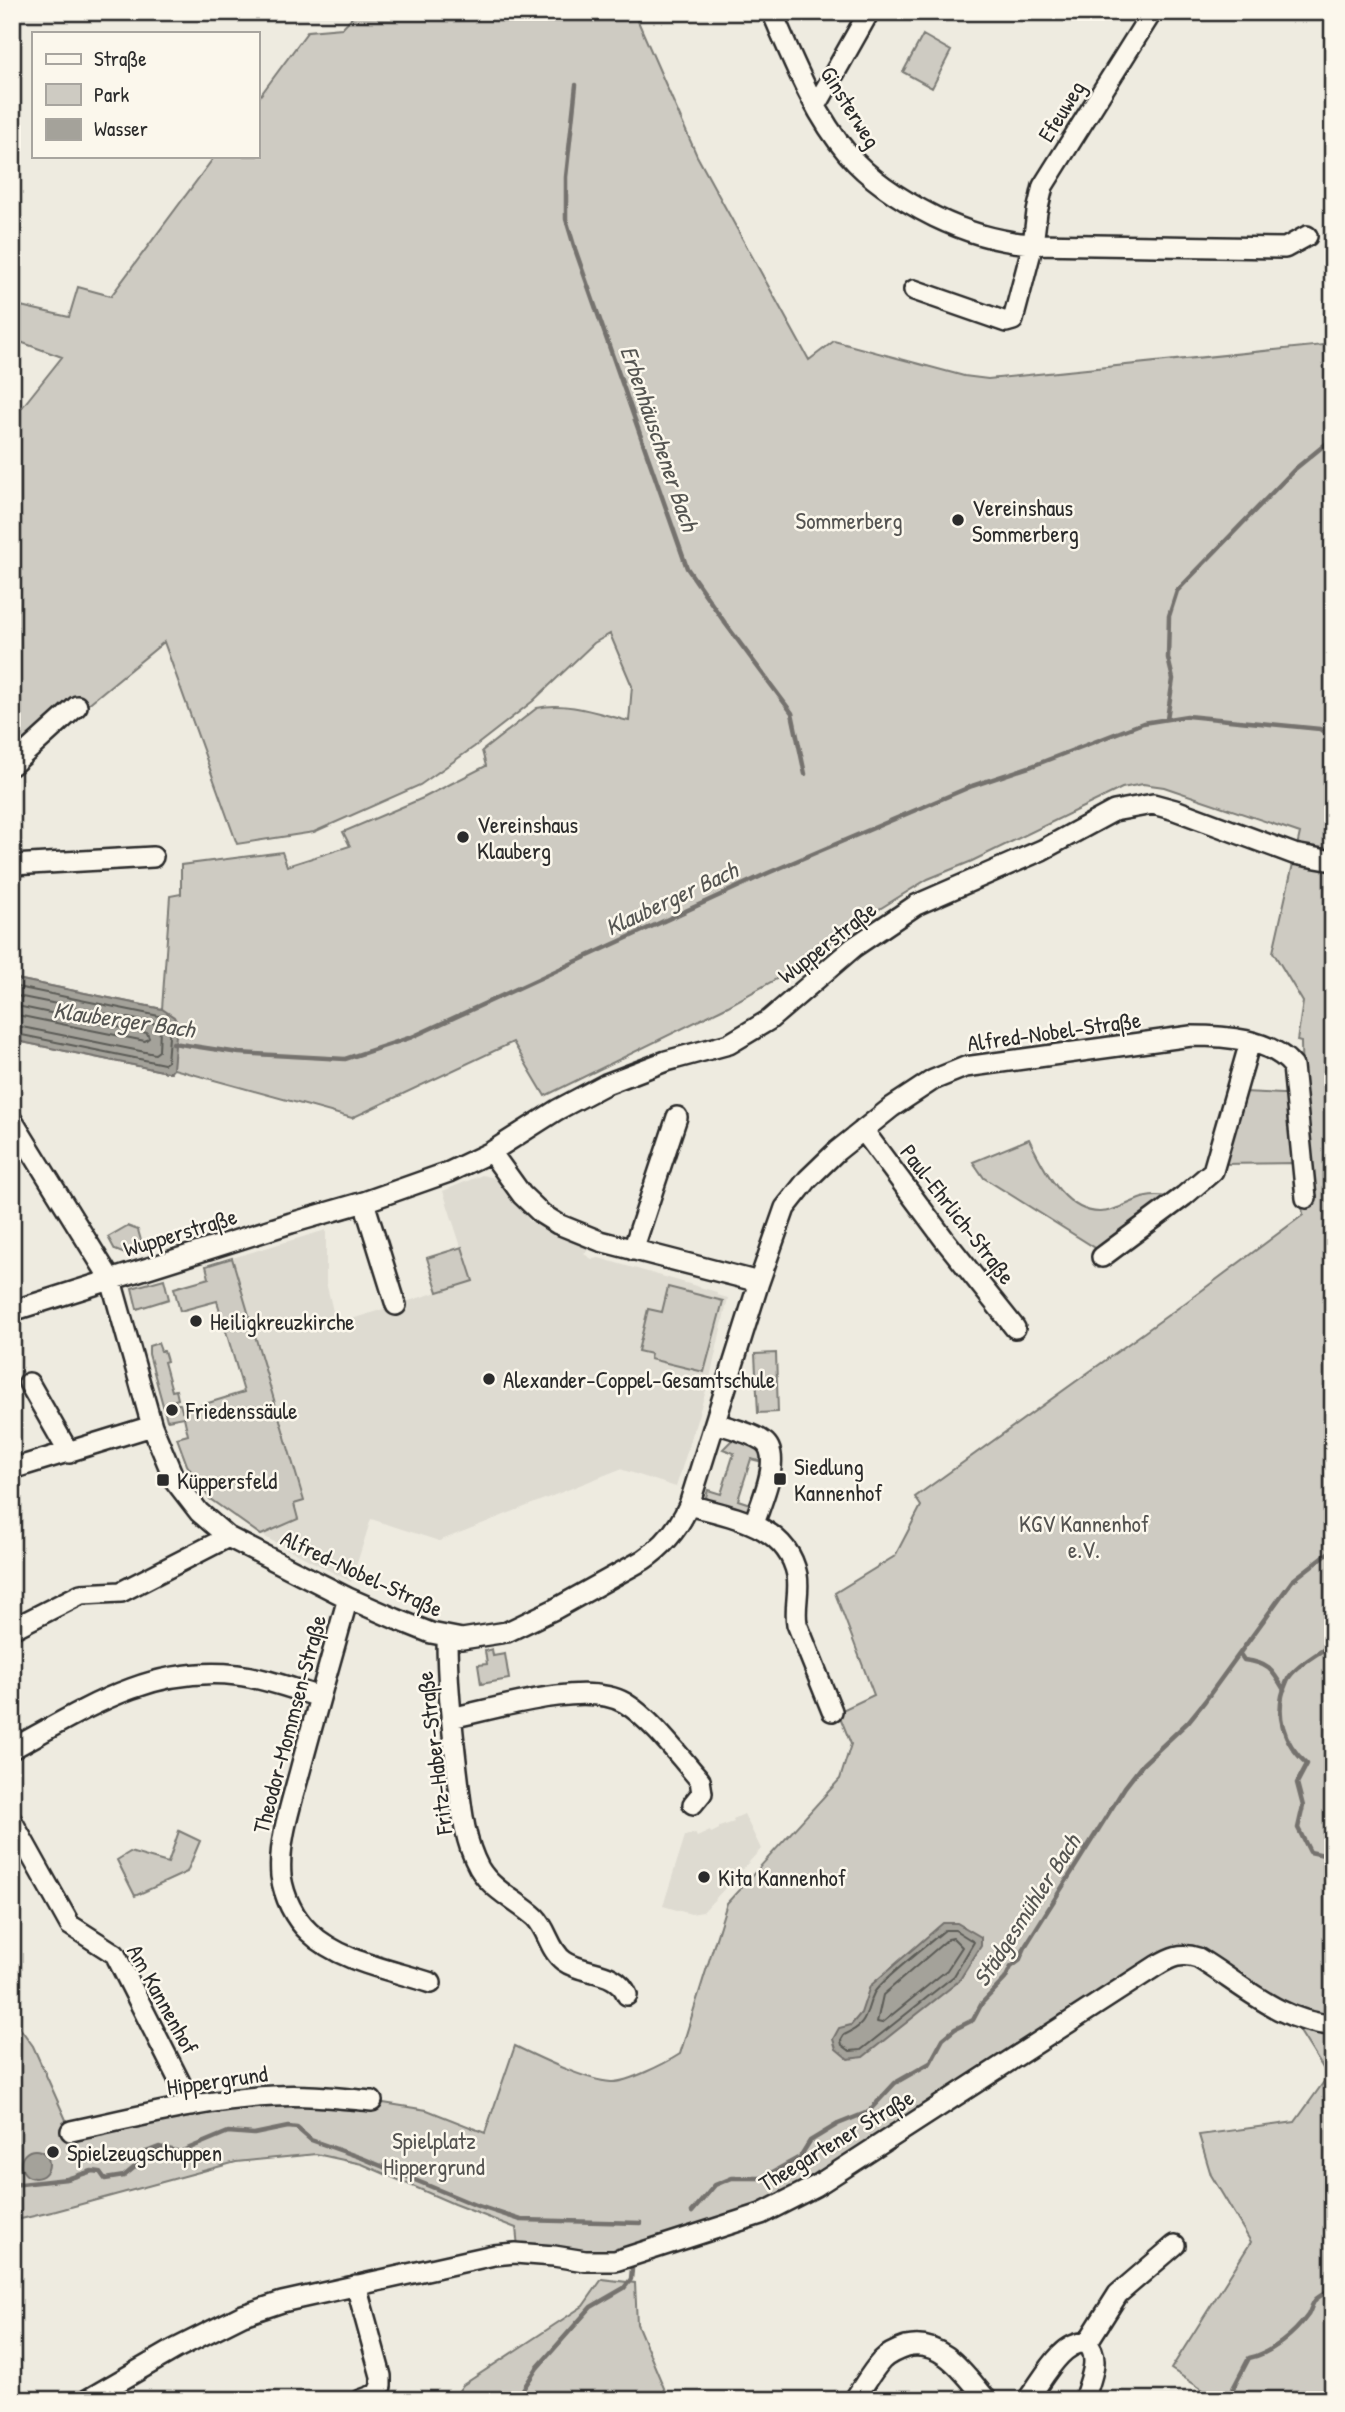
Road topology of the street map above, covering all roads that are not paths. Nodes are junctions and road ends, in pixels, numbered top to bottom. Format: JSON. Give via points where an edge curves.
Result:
{"nodes":[{"id":1,"x":772,"y":12,"type":"edge"},
{"id":2,"x":869,"y":12,"type":"edge"},
{"id":3,"x":1152,"y":12,"type":"edge"},
{"id":4,"x":816,"y":106,"type":"junction"},
{"id":5,"x":1307,"y":236,"type":"dead end"},
{"id":6,"x":1033,"y":244,"type":"junction"},
{"id":7,"x":914,"y":290,"type":"dead end"},
{"id":8,"x":78,"y":706,"type":"dead end"},
{"id":9,"x":12,"y":765,"type":"edge"},
{"id":10,"x":153,"y":857,"type":"dead end"},
{"id":11,"x":1333,"y":861,"type":"edge"},
{"id":12,"x":12,"y":866,"type":"edge"},
{"id":13,"x":1251,"y":1042,"type":"junction"},
{"id":14,"x":677,"y":1117,"type":"dead end"},
{"id":15,"x":12,"y":1120,"type":"edge"},
{"id":16,"x":863,"y":1130,"type":"junction"},
{"id":17,"x":491,"y":1152,"type":"junction"},
{"id":18,"x":1306,"y":1198,"type":"dead end"},
{"id":19,"x":364,"y":1202,"type":"junction"},
{"id":20,"x":633,"y":1250,"type":"junction"},
{"id":21,"x":1102,"y":1257,"type":"dead end"},
{"id":22,"x":111,"y":1280,"type":"junction"},
{"id":23,"x":759,"y":1282,"type":"junction"},
{"id":24,"x":396,"y":1305,"type":"dead end"},
{"id":25,"x":12,"y":1311,"type":"edge"},
{"id":26,"x":1015,"y":1328,"type":"dead end"},
{"id":27,"x":29,"y":1382,"type":"dead end"},
{"id":28,"x":715,"y":1423,"type":"junction"},
{"id":29,"x":152,"y":1426,"type":"junction"},
{"id":30,"x":69,"y":1452,"type":"junction"},
{"id":31,"x":12,"y":1469,"type":"edge"},
{"id":32,"x":690,"y":1505,"type":"junction"},
{"id":33,"x":754,"y":1524,"type":"junction"},
{"id":34,"x":228,"y":1536,"type":"junction"},
{"id":35,"x":348,"y":1598,"type":"junction"},
{"id":36,"x":12,"y":1629,"type":"edge"},
{"id":37,"x":447,"y":1638,"type":"junction"},
{"id":38,"x":320,"y":1697,"type":"junction"},
{"id":39,"x":832,"y":1711,"type":"dead end"},
{"id":40,"x":451,"y":1718,"type":"junction"},
{"id":41,"x":12,"y":1749,"type":"edge"},
{"id":42,"x":693,"y":1804,"type":"dead end"},
{"id":43,"x":12,"y":1821,"type":"edge"},
{"id":44,"x":431,"y":1983,"type":"dead end"},
{"id":45,"x":627,"y":1995,"type":"dead end"},
{"id":46,"x":1333,"y":2025,"type":"edge"},
{"id":47,"x":372,"y":2101,"type":"dead end"},
{"id":48,"x":192,"y":2106,"type":"junction"},
{"id":49,"x":71,"y":2132,"type":"dead end"},
{"id":50,"x":1175,"y":2245,"type":"dead end"},
{"id":51,"x":356,"y":2284,"type":"junction"},
{"id":52,"x":1087,"y":2343,"type":"junction"},
{"id":53,"x":87,"y":2400,"type":"edge"},
{"id":54,"x":361,"y":2400,"type":"edge"},
{"id":55,"x":853,"y":2400,"type":"edge"},
{"id":56,"x":987,"y":2400,"type":"edge"},
{"id":57,"x":1027,"y":2400,"type":"edge"},
{"id":58,"x":1084,"y":2400,"type":"edge"}],
"edges":[{"from":1,"to":4,"type":"street","name":"Ginsterweg"},
{"from":2,"to":4,"type":"street"},
{"from":3,"to":6,"type":"street","name":"Efeuweg","via":[[1043,186]]},
{"from":4,"to":6,"type":"street","name":"Ginsterweg","via":[[856,163],[906,202],[996,240]]},
{"from":5,"to":6,"type":"street","name":"Ginsterweg","via":[[1284,248]]},
{"from":6,"to":7,"type":"street","via":[[1013,320]]},
{"from":8,"to":9,"type":"street"},
{"from":10,"to":12,"type":"street"},
{"from":11,"to":17,"type":"street","name":"Wupperstraße","via":[[1294,854],[1163,807],[1140,805],[1114,811],[1042,850],[916,905],[854,947],[769,1020],[729,1044],[606,1084]]},
{"from":13,"to":16,"type":"street","name":"Alfred-Nobel-Straße","via":[[1191,1036],[965,1067],[933,1080]]},
{"from":13,"to":18,"type":"street","name":"Alfred-Nobel-Straße","via":[[1293,1066]]},
{"from":13,"to":21,"type":"street","via":[[1213,1171]]},
{"from":14,"to":20,"type":"street"},
{"from":15,"to":22,"type":"street","name":"Alfred-Nobel-Straße"},
{"from":16,"to":23,"type":"street","name":"Alfred-Nobel-Straße","via":[[792,1198]]},
{"from":16,"to":26,"type":"street","name":"Paul-Ehrlich-Straße"},
{"from":17,"to":19,"type":"street","name":"Wupperstraße"},
{"from":17,"to":20,"type":"street","via":[[513,1185],[541,1214],[578,1234]]},
{"from":19,"to":22,"type":"street","name":"Wupperstraße"},
{"from":19,"to":24,"type":"street"},
{"from":20,"to":23,"type":"street"},
{"from":22,"to":25,"type":"street","name":"Wupperstraße"},
{"from":22,"to":29,"type":"street","name":"Alfred-Nobel-Straße"},
{"from":23,"to":28,"type":"street","name":"Alfred-Nobel-Straße"},
{"from":27,"to":30,"type":"street"},
{"from":28,"to":32,"type":"street","name":"Alfred-Nobel-Straße"},
{"from":28,"to":33,"type":"street","via":[[764,1441],[773,1456]]},
{"from":29,"to":30,"type":"street"},
{"from":29,"to":34,"type":"street","name":"Alfred-Nobel-Straße","via":[[175,1481],[199,1512]]},
{"from":30,"to":31,"type":"street"},
{"from":32,"to":33,"type":"street"},
{"from":32,"to":37,"type":"street","name":"Alfred-Nobel-Straße","via":[[681,1523],[653,1553],[555,1609],[507,1632]]},
{"from":33,"to":39,"type":"street","via":[[777,1537],[794,1564],[797,1624]]},
{"from":34,"to":35,"type":"street","name":"Alfred-Nobel-Straße"},
{"from":34,"to":36,"type":"street","via":[[121,1592],[81,1594]]},
{"from":35,"to":37,"type":"street","name":"Alfred-Nobel-Straße"},
{"from":35,"to":38,"type":"street","name":"Theodor-Mommsen-Straße"},
{"from":37,"to":40,"type":"street","name":"Fritz-Haber-Straße"},
{"from":38,"to":41,"type":"street","via":[[239,1675],[169,1677],[112,1695]]},
{"from":38,"to":44,"type":"street","name":"Theodor-Mommsen-Straße","via":[[283,1842],[281,1872],[286,1895],[317,1940],[352,1958]]},
{"from":40,"to":42,"type":"street","via":[[565,1695],[611,1697],[638,1713],[700,1780],[702,1793]]},
{"from":40,"to":45,"type":"street","name":"Fritz-Haber-Straße","via":[[465,1827],[480,1868],[497,1889],[537,1919],[565,1963],[612,1979]]},
{"from":43,"to":48,"type":"street","name":"Am Kannenhof","via":[[70,1926],[115,1954]]},
{"from":46,"to":51,"type":"street","name":"Theegartener Straße","via":[[1283,2011],[1198,1958],[1181,1954],[816,2186],[761,2214],[615,2261],[515,2253]]},
{"from":47,"to":48,"type":"street","name":"Hippergrund","via":[[274,2096]]},
{"from":48,"to":49,"type":"street","name":"Hippergrund"},
{"from":50,"to":52,"type":"street","via":[[1118,2294]]},
{"from":51,"to":53,"type":"street","name":"Theegartener Straße","via":[[234,2319]]},
{"from":51,"to":54,"type":"street","via":[[381,2376],[377,2393]]},
{"from":52,"to":57,"type":"street","via":[[1068,2347]]},
{"from":52,"to":58,"type":"street","via":[[1094,2362]]},
{"from":55,"to":56,"type":"street","via":[[884,2358],[916,2346],[944,2354]]}]}
